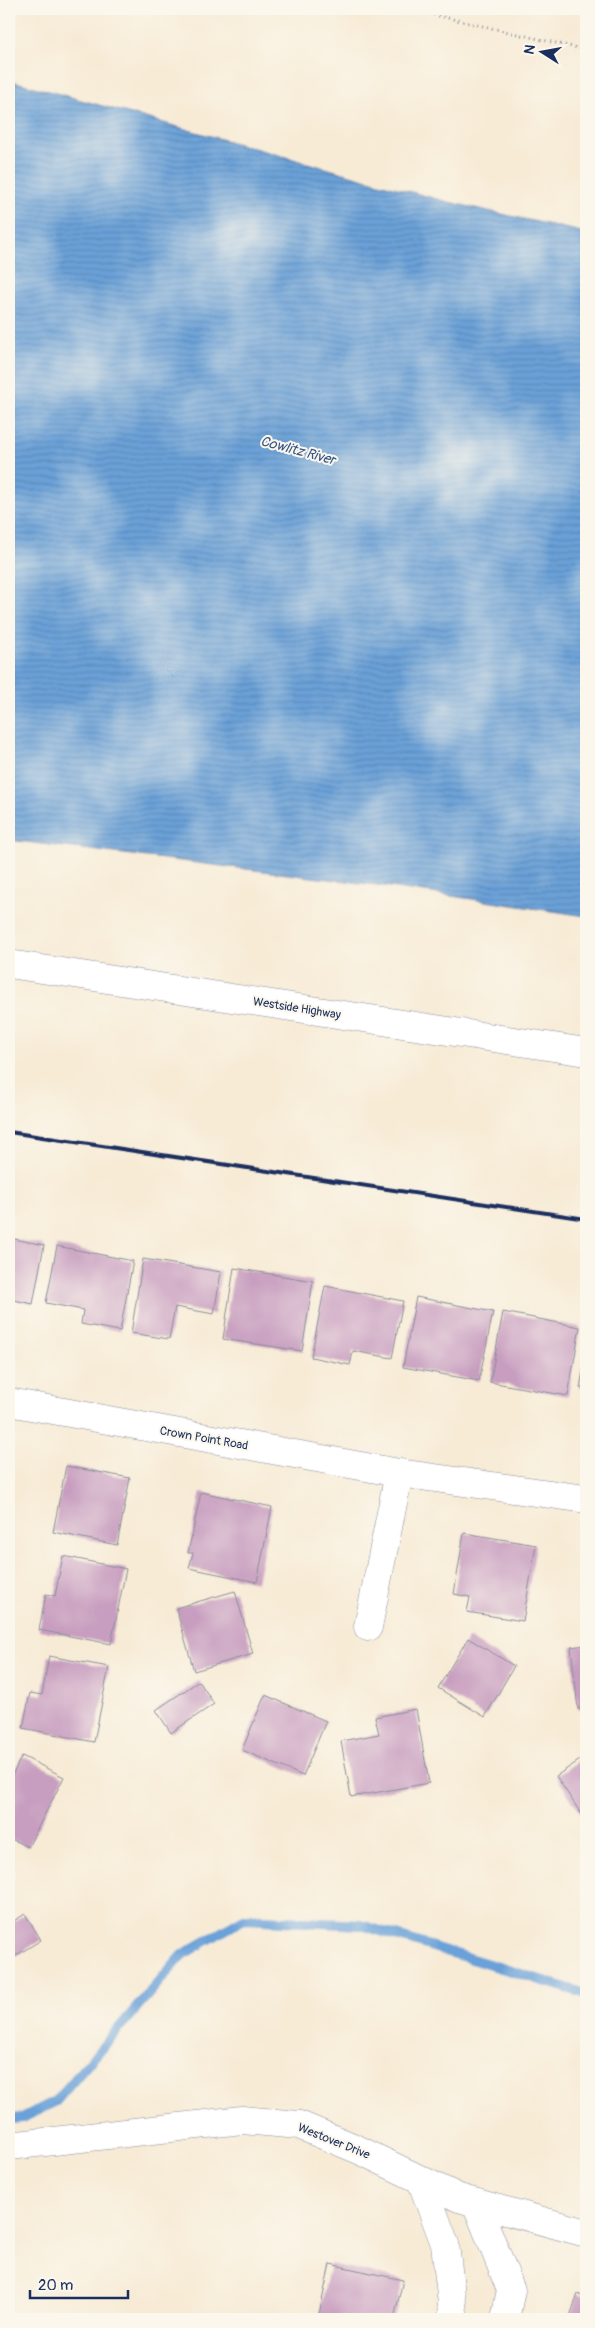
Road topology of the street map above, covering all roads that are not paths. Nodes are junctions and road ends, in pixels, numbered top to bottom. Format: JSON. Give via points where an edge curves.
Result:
{"nodes":[{"id":1,"x":9,"y":964,"type":"edge"},
{"id":2,"x":586,"y":1052,"type":"edge"},
{"id":3,"x":9,"y":1402,"type":"edge"},
{"id":4,"x":399,"y":1473,"type":"junction"},
{"id":5,"x":586,"y":1499,"type":"edge"},
{"id":6,"x":368,"y":1627,"type":"dead end"},
{"id":7,"x":9,"y":2146,"type":"edge"},
{"id":8,"x":421,"y":2180,"type":"junction"},
{"id":9,"x":476,"y":2203,"type":"junction"},
{"id":10,"x":586,"y":2233,"type":"edge"},
{"id":11,"x":452,"y":2319,"type":"edge"},
{"id":12,"x":505,"y":2319,"type":"edge"}],
"edges":[{"from":1,"to":2,"type":"street","name":"Westside Highway"},
{"from":3,"to":4,"type":"street","name":"Crown Point Road"},
{"from":4,"to":5,"type":"street","name":"Crown Point Road"},
{"from":4,"to":6,"type":"street"},
{"from":7,"to":8,"type":"street","name":"Westover Drive","via":[[242,2120],[299,2125]]},
{"from":8,"to":9,"type":"street","name":"Westover Drive"},
{"from":8,"to":11,"type":"street","via":[[445,2244]]},
{"from":9,"to":10,"type":"street","name":"Westover Drive"},
{"from":9,"to":12,"type":"street","via":[[511,2290]]}]}
